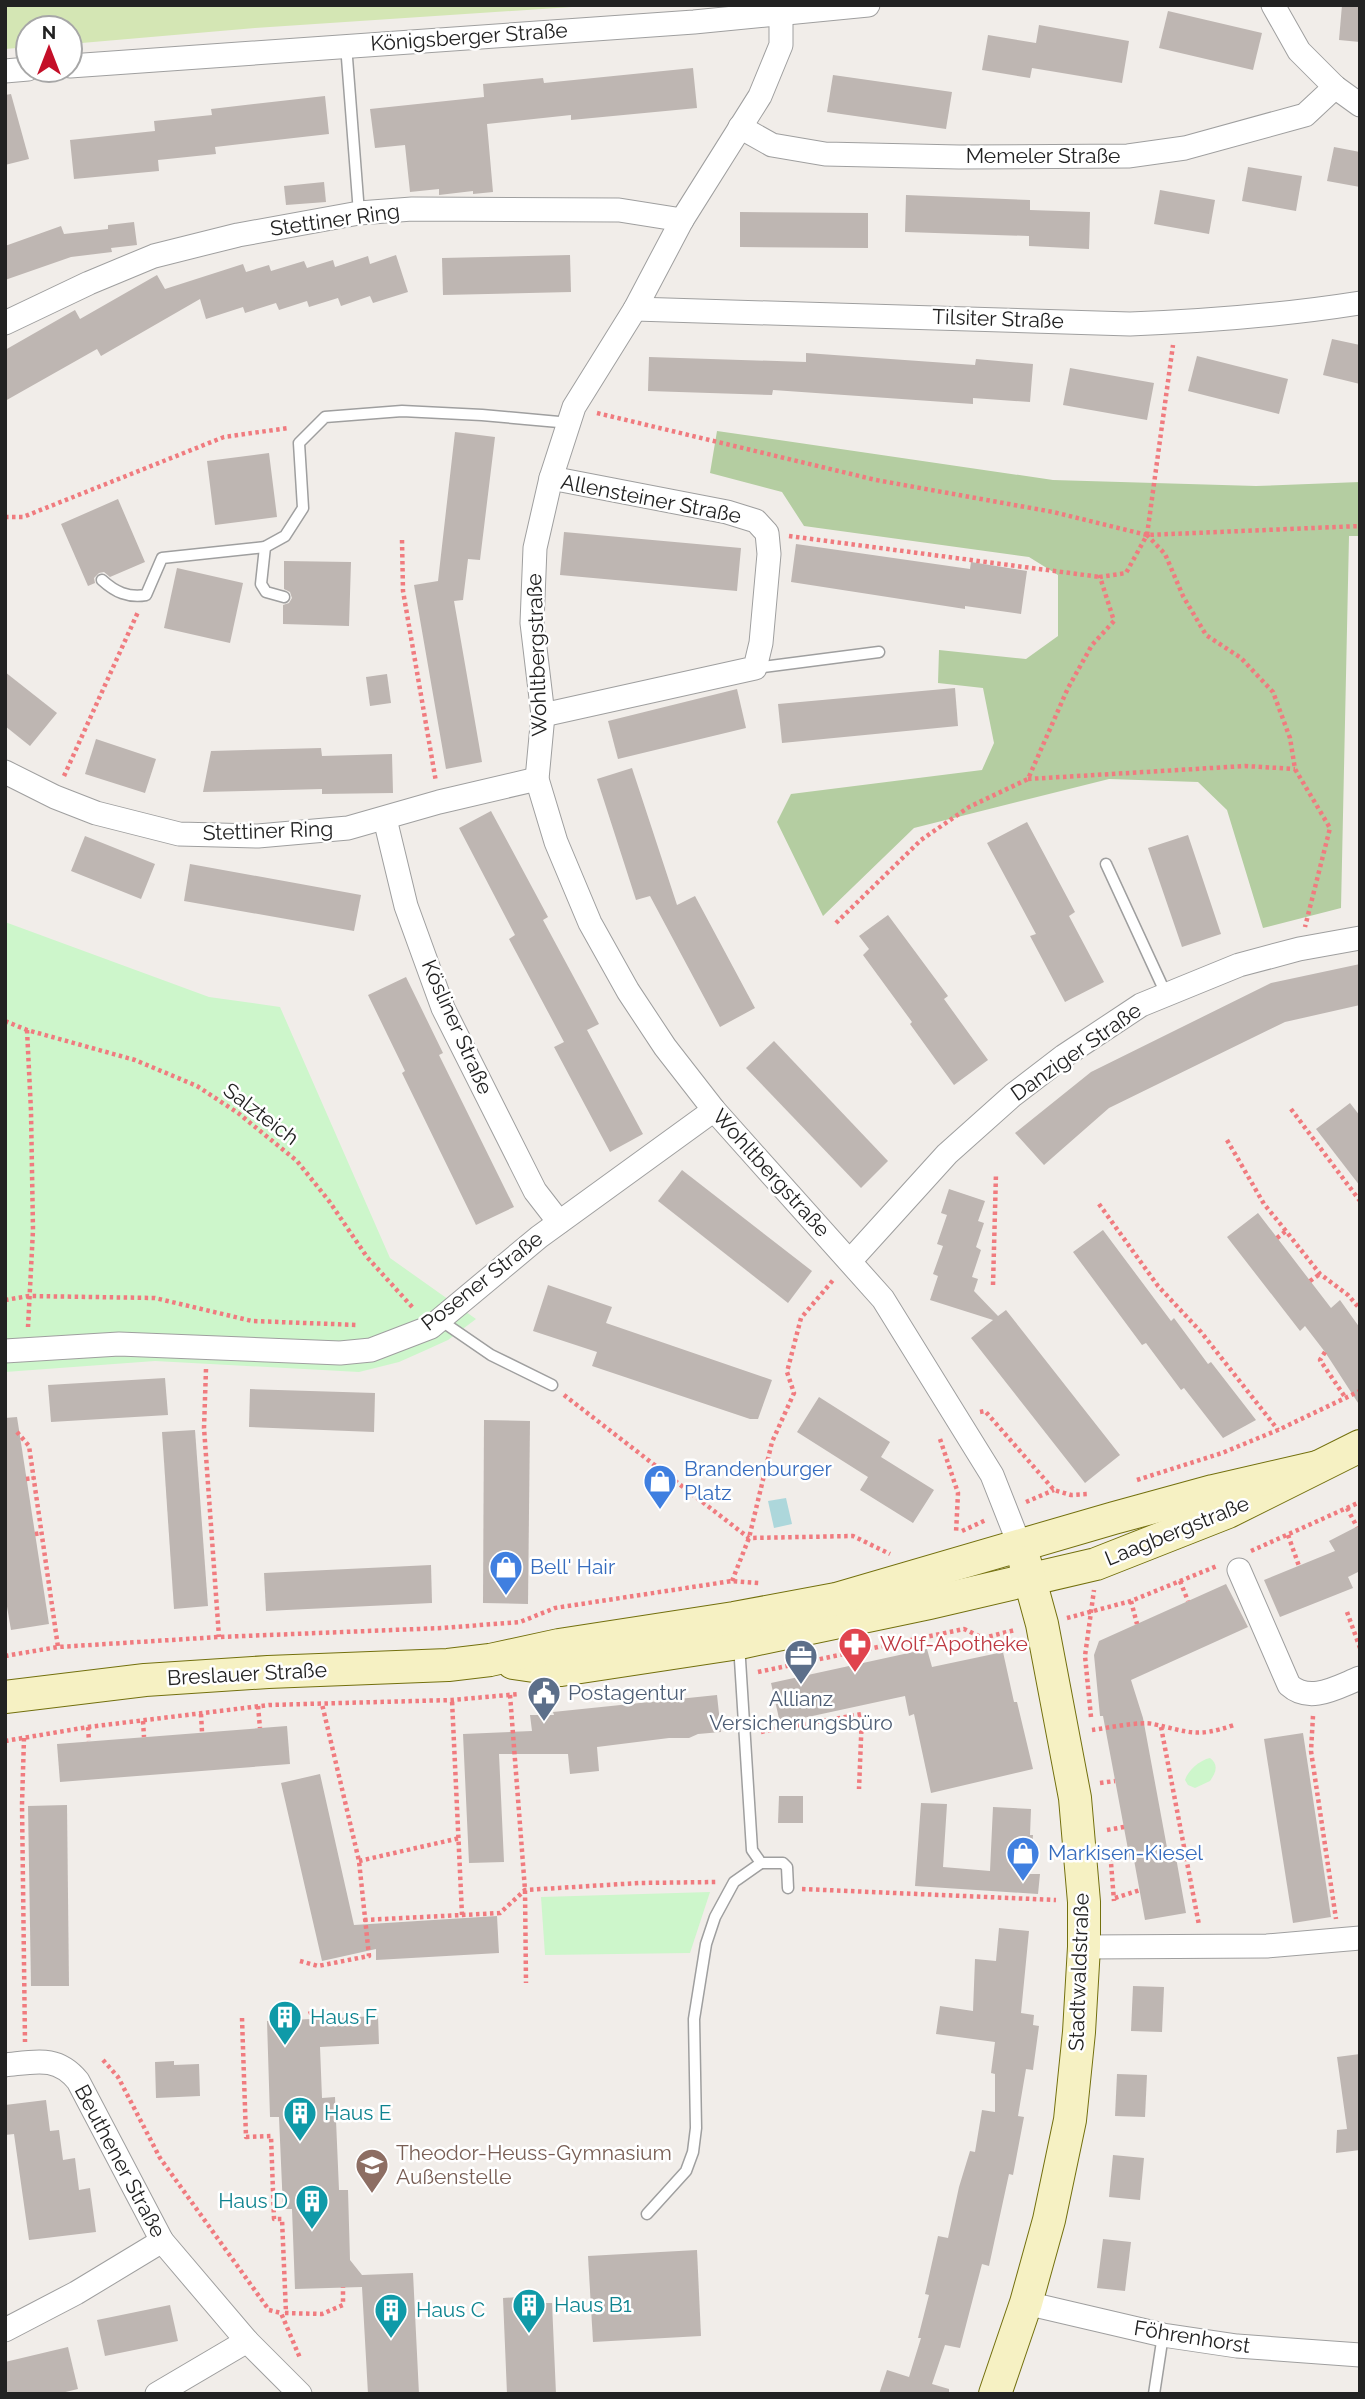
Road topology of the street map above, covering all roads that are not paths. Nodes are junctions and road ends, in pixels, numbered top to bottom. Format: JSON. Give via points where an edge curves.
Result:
{"nodes":[{"id":1,"x":868,"y":5,"type":"edge"},
{"id":2,"x":1273,"y":5,"type":"edge"},
{"id":3,"x":781,"y":13,"type":"junction"},
{"id":4,"x":346,"y":46,"type":"junction"},
{"id":5,"x":84,"y":65,"type":"edge"},
{"id":6,"x":1335,"y":87,"type":"junction"},
{"id":7,"x":1360,"y":105,"type":"edge"},
{"id":8,"x":740,"y":127,"type":"junction"},
{"id":9,"x":359,"y":213,"type":"junction"},
{"id":10,"x":682,"y":220,"type":"junction"},
{"id":11,"x":1360,"y":303,"type":"edge"},
{"id":12,"x":635,"y":309,"type":"junction"},
{"id":13,"x":5,"y":323,"type":"edge"},
{"id":14,"x":572,"y":415,"type":"junction"},
{"id":15,"x":551,"y":478,"type":"junction"},
{"id":16,"x":265,"y":547,"type":"junction"},
{"id":17,"x":102,"y":580,"type":"dead end"},
{"id":18,"x":284,"y":597,"type":"dead end"},
{"id":19,"x":879,"y":652,"type":"dead end"},
{"id":20,"x":755,"y":668,"type":"junction"},
{"id":21,"x":542,"y":715,"type":"junction"},
{"id":22,"x":5,"y":772,"type":"edge"},
{"id":23,"x":537,"y":779,"type":"junction"},
{"id":24,"x":385,"y":819,"type":"junction"},
{"id":25,"x":1106,"y":864,"type":"dead end"},
{"id":26,"x":1360,"y":938,"type":"edge"},
{"id":27,"x":1166,"y":995,"type":"junction"},
{"id":28,"x":714,"y":1110,"type":"junction"},
{"id":29,"x":559,"y":1222,"type":"junction"},
{"id":30,"x":850,"y":1261,"type":"junction"},
{"id":31,"x":435,"y":1323,"type":"junction"},
{"id":32,"x":16,"y":1350,"type":"edge"},
{"id":33,"x":552,"y":1385,"type":"road end"},
{"id":34,"x":1360,"y":1446,"type":"edge"},
{"id":35,"x":1317,"y":1467,"type":"junction"},
{"id":36,"x":1020,"y":1546,"type":"junction"},
{"id":37,"x":1239,"y":1570,"type":"dead end"},
{"id":38,"x":1031,"y":1579,"type":"junction"},
{"id":39,"x":737,"y":1631,"type":"junction"},
{"id":40,"x":1360,"y":1678,"type":"edge"},
{"id":41,"x":5,"y":1697,"type":"edge"},
{"id":42,"x":761,"y":1863,"type":"junction"},
{"id":43,"x":788,"y":1888,"type":"road end"},
{"id":44,"x":1360,"y":1938,"type":"edge"},
{"id":45,"x":1084,"y":1947,"type":"junction"},
{"id":46,"x":15,"y":2064,"type":"edge"},
{"id":47,"x":647,"y":2214,"type":"dead end"},
{"id":48,"x":162,"y":2241,"type":"junction"},
{"id":49,"x":1026,"y":2303,"type":"junction"},
{"id":50,"x":5,"y":2330,"type":"edge"},
{"id":51,"x":1163,"y":2335,"type":"junction"},
{"id":52,"x":247,"y":2341,"type":"junction"},
{"id":53,"x":1360,"y":2355,"type":"edge"},
{"id":54,"x":157,"y":2394,"type":"edge"},
{"id":55,"x":300,"y":2394,"type":"edge"},
{"id":56,"x":995,"y":2394,"type":"edge"},
{"id":57,"x":1154,"y":2394,"type":"edge"}],
"edges":[{"from":1,"to":3,"type":"street","name":"Königsberger Straße"},
{"from":2,"to":6,"type":"street","via":[[1298,51]]},
{"from":3,"to":4,"type":"street","name":"Königsberger Straße"},
{"from":3,"to":8,"type":"street","name":"Wohltbergstraße","via":[[781,45],[760,96]]},
{"from":4,"to":5,"type":"street","name":"Königsberger Straße"},
{"from":4,"to":9,"type":"lane"},
{"from":6,"to":7,"type":"street"},
{"from":6,"to":8,"type":"street","name":"Memeler Straße","via":[[1305,115],[1185,148],[1128,156],[825,154],[772,145]]},
{"from":8,"to":10,"type":"street","name":"Wohltbergstraße"},
{"from":9,"to":10,"type":"street","name":"Stettiner Ring","via":[[459,208],[619,210]]},
{"from":9,"to":13,"type":"street","name":"Stettiner Ring","via":[[154,256]]},
{"from":10,"to":12,"type":"street","name":"Wohltbergstraße"},
{"from":11,"to":12,"type":"street","name":"Tilsiter Straße","via":[[1301,312],[1130,324]]},
{"from":12,"to":14,"type":"street","name":"Wohltbergstraße"},
{"from":14,"to":15,"type":"street","name":"Wohltbergstraße"},
{"from":14,"to":16,"type":"lane","via":[[402,411],[324,418],[299,443],[303,508],[285,536]]},
{"from":15,"to":20,"type":"street","name":"Allensteiner Straße","via":[[756,521],[767,533],[769,554]]},
{"from":15,"to":21,"type":"street","name":"Wohltbergstraße","via":[[535,548],[532,610]]},
{"from":16,"to":17,"type":"lane","via":[[162,558],[146,595],[134,597]]},
{"from":16,"to":18,"type":"lane","via":[[261,584],[266,592]]},
{"from":19,"to":20,"type":"lane"},
{"from":20,"to":21,"type":"street"},
{"from":21,"to":23,"type":"street","name":"Wohltbergstraße"},
{"from":22,"to":24,"type":"street","name":"Stettiner Ring","via":[[96,813],[179,834],[258,836],[348,828]]},
{"from":23,"to":24,"type":"street","name":"Stettiner Ring"},
{"from":23,"to":28,"type":"street","name":"Wohltbergstraße","via":[[556,842],[590,923],[665,1048]]},
{"from":24,"to":29,"type":"street","name":"Kösliner Straße","via":[[406,906],[443,1008],[535,1191]]},
{"from":25,"to":27,"type":"lane"},
{"from":26,"to":27,"type":"street","name":"Danziger Straße","via":[[1239,965]]},
{"from":27,"to":30,"type":"street","name":"Danziger Straße","via":[[1119,1019],[1013,1095],[947,1154]]},
{"from":28,"to":29,"type":"street","name":"Posener Straße"},
{"from":28,"to":30,"type":"street","name":"Wohltbergstraße"},
{"from":29,"to":31,"type":"street","name":"Posener Straße"},
{"from":30,"to":36,"type":"street","name":"Wohltbergstraße","via":[[883,1299],[956,1414],[992,1475]]},
{"from":31,"to":32,"type":"street","name":"Posener Straße","via":[[371,1350],[340,1353],[119,1344]]},
{"from":31,"to":33,"type":"lane"},
{"from":34,"to":35,"type":"street","name":"Laagbergstraße"},
{"from":35,"to":36,"type":"street","name":"Laagbergstraße","via":[[1213,1491]]},
{"from":35,"to":38,"type":"street","name":"Laagbergstraße","via":[[1228,1512],[1110,1560]]},
{"from":36,"to":38,"type":"street","name":"Stadtwaldstraße"},
{"from":36,"to":39,"type":"street"},
{"from":37,"to":40,"type":"street","via":[[1289,1685],[1297,1693],[1314,1695]]},
{"from":38,"to":39,"type":"street"},
{"from":38,"to":45,"type":"street","name":"Stadtwaldstraße","via":[[1099,1900]]},
{"from":39,"to":41,"type":"street","name":"Breslauer Straße","via":[[561,1670],[490,1660],[145,1680]]},
{"from":39,"to":42,"type":"lane","via":[[752,1850]]},
{"from":42,"to":43,"type":"lane","via":[[783,1863]]},
{"from":42,"to":47,"type":"lane","via":[[734,1882],[712,1926],[694,2020],[693,2152],[686,2171]]},
{"from":44,"to":45,"type":"street","via":[[1267,1946]]},
{"from":45,"to":49,"type":"street","name":"Stadtwaldstraße","via":[[1070,2120]]},
{"from":46,"to":48,"type":"street","name":"Beuthener Straße","via":[[53,2062],[68,2069],[78,2081]]},
{"from":48,"to":50,"type":"street"},
{"from":48,"to":52,"type":"street","name":"Beuthener Straße"},
{"from":49,"to":51,"type":"street","name":"Föhrenhorst"},
{"from":49,"to":56,"type":"street","name":"Stadtwaldstraße"},
{"from":51,"to":53,"type":"street","name":"Föhrenhorst"},
{"from":51,"to":57,"type":"lane"},
{"from":52,"to":54,"type":"street"},
{"from":52,"to":55,"type":"street","name":"Beuthener Straße"}]}
